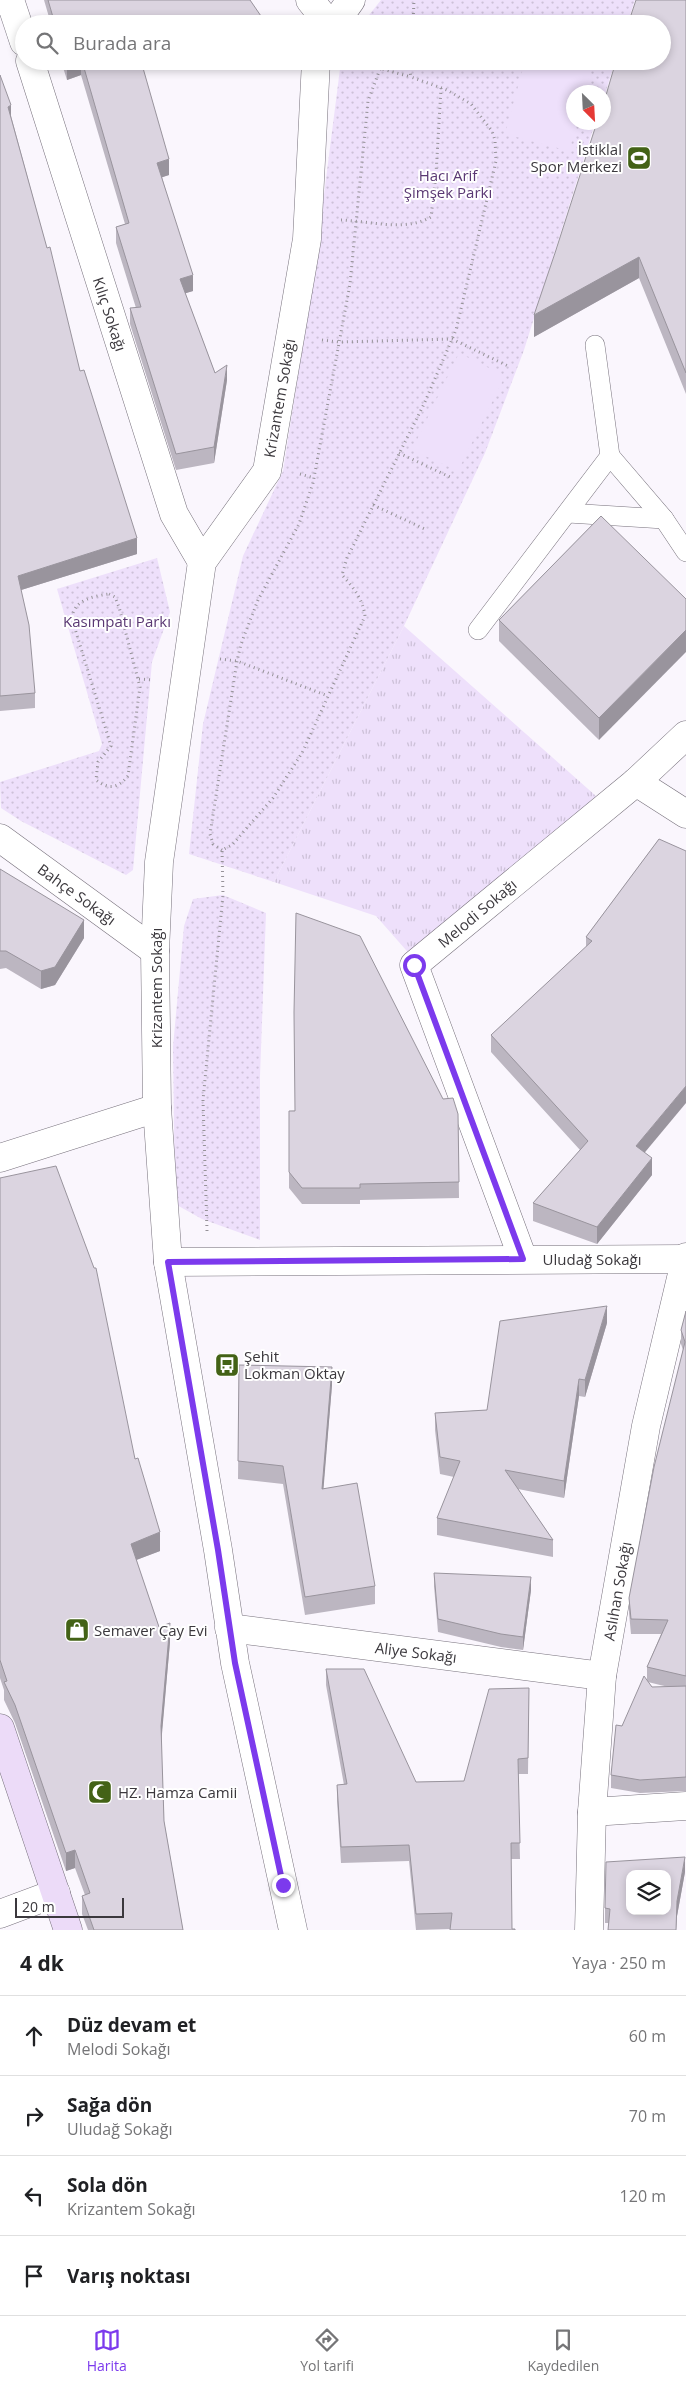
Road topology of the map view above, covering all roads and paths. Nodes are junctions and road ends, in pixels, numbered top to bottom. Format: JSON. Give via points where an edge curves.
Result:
{"nodes":[{"id":1,"x":10,"y":0,"type":"edge"},
{"id":2,"x":310,"y":0,"type":"edge"},
{"id":3,"x":351,"y":0,"type":"edge"},
{"id":4,"x":414,"y":0,"type":"edge"},
{"id":5,"x":15,"y":15,"type":"edge"},
{"id":6,"x":322,"y":15,"type":"edge"},
{"id":7,"x":340,"y":15,"type":"edge"},
{"id":8,"x":413,"y":15,"type":"edge"},
{"id":9,"x":33,"y":70,"type":"edge"},
{"id":10,"x":316,"y":70,"type":"edge"},
{"id":11,"x":386,"y":70,"type":"edge"},
{"id":12,"x":410,"y":70,"type":"edge"},
{"id":13,"x":411,"y":77,"type":"junction"},
{"id":14,"x":441,"y":88,"type":"junction"},
{"id":15,"x":356,"y":220,"type":"dead end"},
{"id":16,"x":452,"y":338,"type":"junction"},
{"id":17,"x":339,"y":342,"type":"dead end"},
{"id":18,"x":595,"y":345,"type":"dead end"},
{"id":19,"x":508,"y":366,"type":"dead end"},
{"id":20,"x":399,"y":453,"type":"junction"},
{"id":21,"x":610,"y":456,"type":"junction"},
{"id":22,"x":452,"y":478,"type":"dead end"},
{"id":23,"x":373,"y":506,"type":"junction"},
{"id":24,"x":568,"y":513,"type":"junction"},
{"id":25,"x":664,"y":519,"type":"junction"},
{"id":26,"x":426,"y":530,"type":"dead end"},
{"id":27,"x":686,"y":552,"type":"edge"},
{"id":28,"x":202,"y":562,"type":"junction"},
{"id":29,"x":478,"y":630,"type":"dead end"},
{"id":30,"x":237,"y":661,"type":"dead end"},
{"id":31,"x":328,"y":696,"type":"junction"},
{"id":32,"x":105,"y":723,"type":"joint"},
{"id":33,"x":686,"y":735,"type":"edge"},
{"id":34,"x":636,"y":782,"type":"junction"},
{"id":35,"x":686,"y":814,"type":"edge"},
{"id":36,"x":0,"y":838,"type":"edge"},
{"id":37,"x":155,"y":951,"type":"junction"},
{"id":38,"x":157,"y":1108,"type":"junction"},
{"id":39,"x":0,"y":1158,"type":"edge"},
{"id":40,"x":686,"y":1258,"type":"edge"},
{"id":41,"x":523,"y":1259,"type":"junction"},
{"id":42,"x":208,"y":1261,"type":"junction"},
{"id":43,"x":168,"y":1262,"type":"junction"},
{"id":44,"x":229,"y":1628,"type":"junction"},
{"id":45,"x":602,"y":1676,"type":"junction"},
{"id":46,"x":0,"y":1728,"type":"edge"},
{"id":47,"x":686,"y":1806,"type":"edge"},
{"id":48,"x":592,"y":1812,"type":"junction"},
{"id":49,"x":56,"y":1893,"type":"junction"},
{"id":50,"x":0,"y":1914,"type":"edge"},
{"id":51,"x":68,"y":1930,"type":"edge"},
{"id":52,"x":293,"y":1930,"type":"edge"},
{"id":53,"x":589,"y":1930,"type":"edge"}],
"edges":[{"from":1,"to":5,"type":"street"},
{"from":2,"to":6,"type":"street"},
{"from":3,"to":7,"type":"street"},
{"from":4,"to":8,"type":"path"},
{"from":9,"to":28,"type":"street","name":"Kılıç Sokağı","via":[[174,514]]},
{"from":10,"to":28,"type":"street","name":"Krizantem Sokağı","via":[[307,239],[267,471]]},
{"from":11,"to":13,"type":"path"},
{"from":12,"to":13,"type":"path"},
{"from":13,"to":14,"type":"path"},
{"from":14,"to":15,"type":"path","via":[[431,217],[419,224],[403,225]]},
{"from":14,"to":16,"type":"path","via":[[471,104],[492,132],[496,161]]},
{"from":16,"to":17,"type":"path"},
{"from":16,"to":19,"type":"path"},
{"from":16,"to":20,"type":"path"},
{"from":18,"to":21,"type":"lane"},
{"from":20,"to":22,"type":"path"},
{"from":20,"to":23,"type":"path"},
{"from":21,"to":24,"type":"lane"},
{"from":21,"to":25,"type":"lane"},
{"from":23,"to":26,"type":"path"},
{"from":23,"to":31,"type":"path","via":[[342,575],[357,592],[364,606],[364,616]]},
{"from":24,"to":25,"type":"lane"},
{"from":24,"to":29,"type":"lane"},
{"from":25,"to":27,"type":"lane"},
{"from":28,"to":37,"type":"street","name":"Krizantem Sokağı","via":[[159,862]]},
{"from":30,"to":31,"type":"path"},
{"from":31,"to":42,"type":"path","via":[[302,753],[273,798],[232,845],[222,850],[223,895],[204,1100]]},
{"from":32,"to":32,"type":"path","via":[[72,619],[72,610],[78,604],[109,594],[115,597],[119,607],[140,687],[128,776],[111,788],[104,787],[95,775],[98,762],[111,746]]},
{"from":33,"to":34,"type":"street","name":"Melodi Sokağı"},
{"from":34,"to":35,"type":"street"},
{"from":34,"to":41,"type":"street","name":"Melodi Sokağı","via":[[414,965]]},
{"from":36,"to":37,"type":"street","name":"Bahçe Sokağı"},
{"from":37,"to":38,"type":"street","name":"Krizantem Sokağı"},
{"from":38,"to":39,"type":"street"},
{"from":38,"to":43,"type":"street","name":"Krizantem Sokağı"},
{"from":40,"to":41,"type":"street","name":"Uludağ Sokağı"},
{"from":40,"to":45,"type":"street","name":"Aslıhan Sokağı","via":[[646,1426]]},
{"from":41,"to":42,"type":"street","name":"Uludağ Sokağı"},
{"from":42,"to":43,"type":"street","name":"Uludağ Sokağı"},
{"from":43,"to":44,"type":"street","name":"Krizantem Sokağı"},
{"from":44,"to":45,"type":"street","name":"Aliye Sokağı"},
{"from":44,"to":52,"type":"street","name":"Krizantem Sokağı"},
{"from":45,"to":48,"type":"street","name":"Aslıhan Sokağı"},
{"from":46,"to":49,"type":"main road"},
{"from":47,"to":48,"type":"street"},
{"from":48,"to":53,"type":"street","name":"Aslıhan Sokağı"},
{"from":49,"to":50,"type":"street"},
{"from":49,"to":51,"type":"main road"}]}
